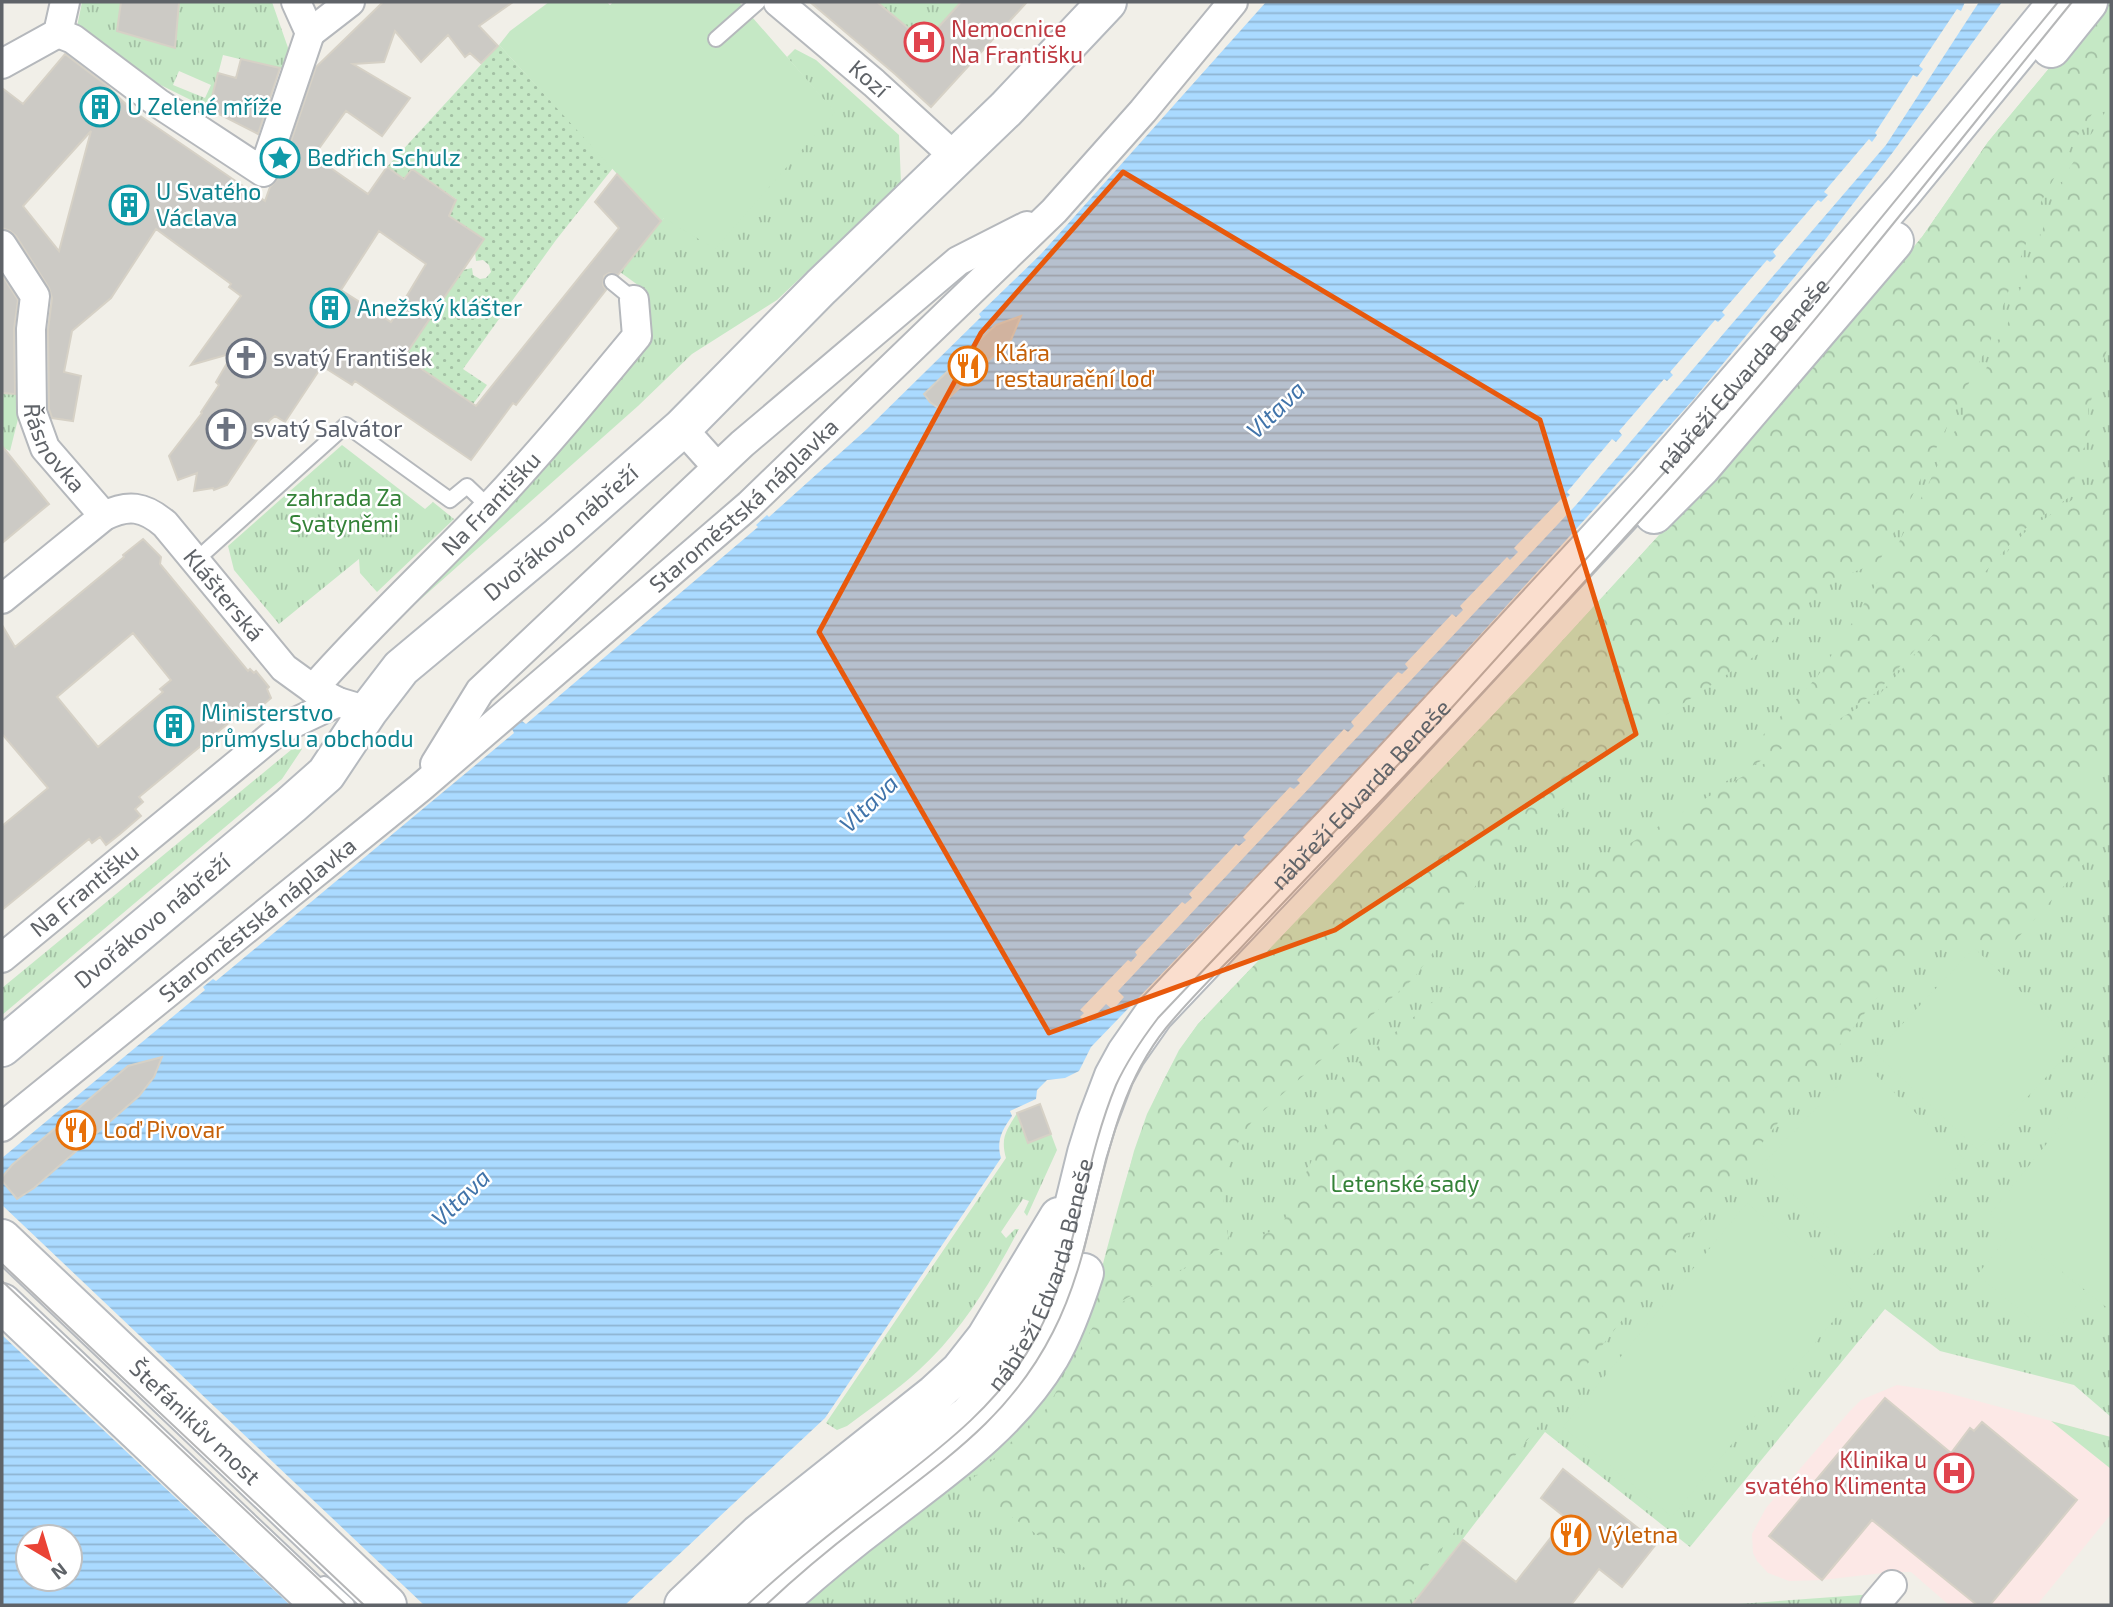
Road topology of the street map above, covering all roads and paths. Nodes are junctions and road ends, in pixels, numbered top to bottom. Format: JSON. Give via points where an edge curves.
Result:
{"nodes":[{"id":1,"x":65,"y":2,"type":"edge"},
{"id":2,"x":296,"y":2,"type":"edge"},
{"id":3,"x":350,"y":2,"type":"edge"},
{"id":4,"x":758,"y":2,"type":"edge"},
{"id":5,"x":778,"y":2,"type":"edge"},
{"id":6,"x":1107,"y":2,"type":"edge"},
{"id":7,"x":1233,"y":2,"type":"edge"},
{"id":8,"x":2058,"y":2,"type":"edge"},
{"id":9,"x":2088,"y":2,"type":"edge"},
{"id":10,"x":58,"y":33,"type":"junction"},
{"id":11,"x":310,"y":33,"type":"junction"},
{"id":12,"x":716,"y":39,"type":"dead end"},
{"id":13,"x":2,"y":64,"type":"edge"},
{"id":14,"x":956,"y":158,"type":"junction"},
{"id":15,"x":1054,"y":211,"type":"junction"},
{"id":16,"x":2,"y":245,"type":"edge"},
{"id":17,"x":612,"y":282,"type":"dead end"},
{"id":18,"x":634,"y":300,"type":"joint"},
{"id":19,"x":682,"y":428,"type":"junction"},
{"id":20,"x":717,"y":467,"type":"junction"},
{"id":21,"x":489,"y":507,"type":"junction"},
{"id":22,"x":104,"y":516,"type":"junction"},
{"id":23,"x":195,"y":561,"type":"junction"},
{"id":24,"x":2,"y":599,"type":"edge"},
{"id":25,"x":313,"y":689,"type":"junction"},
{"id":26,"x":353,"y":706,"type":"junction"},
{"id":27,"x":421,"y":788,"type":"junction"},
{"id":28,"x":2,"y":958,"type":"edge"},
{"id":29,"x":2,"y":1047,"type":"edge"},
{"id":30,"x":96,"y":1052,"type":"junction"},
{"id":31,"x":2,"y":1127,"type":"edge"},
{"id":32,"x":2,"y":1146,"type":"edge"},
{"id":33,"x":1080,"y":1182,"type":"junction"},
{"id":34,"x":2,"y":1239,"type":"edge"},
{"id":35,"x":2,"y":1303,"type":"edge"},
{"id":36,"x":321,"y":1583,"type":"edge"},
{"id":37,"x":346,"y":1605,"type":"edge"},
{"id":38,"x":364,"y":1605,"type":"edge"},
{"id":39,"x":387,"y":1605,"type":"edge"},
{"id":40,"x":684,"y":1605,"type":"edge"},
{"id":41,"x":727,"y":1605,"type":"edge"},
{"id":42,"x":775,"y":1605,"type":"edge"}],
"edges":[{"from":1,"to":10,"type":"street"},
{"from":2,"to":11,"type":"street"},
{"from":3,"to":11,"type":"street"},
{"from":4,"to":12,"type":"lane"},
{"from":5,"to":14,"type":"street","name":"Kozí"},
{"from":6,"to":14,"type":"main road","name":"Dvořákovo nábřeží"},
{"from":7,"to":15,"type":"street","name":"Staroměstská náplavka"},
{"from":8,"to":33,"type":"main road","name":"nábřeží Edvarda Beneše","via":[[1903,191],[1648,485],[1154,1014],[1114,1076]]},
{"from":9,"to":42,"type":"main road","name":"nábřeží Edvarda Beneše","via":[[1905,228],[1701,467],[1166,1038],[1129,1104],[1085,1272],[1065,1325],[1050,1356],[1014,1404],[970,1449]]},
{"from":10,"to":11,"type":"street","via":[[263,172]]},
{"from":10,"to":13,"type":"street"},
{"from":14,"to":19,"type":"main road","name":"Dvořákovo nábřeží"},
{"from":15,"to":20,"type":"street","name":"Staroměstská náplavka","via":[[958,261]]},
{"from":15,"to":27,"type":"street","name":"Staroměstská náplavka","via":[[749,505]]},
{"from":16,"to":22,"type":"street","name":"Řásnovka","via":[[35,296],[30,329],[32,412],[45,448]]},
{"from":17,"to":18,"type":"lane"},
{"from":18,"to":21,"type":"street","name":"Na Františku","via":[[637,336]]},
{"from":19,"to":20,"type":"street"},
{"from":19,"to":26,"type":"main road","name":"Dvořákovo nábřeží"},
{"from":20,"to":27,"type":"street","name":"Staroměstská náplavka","via":[[480,691]]},
{"from":21,"to":23,"type":"lane","via":[[467,486],[450,500],[346,425]]},
{"from":21,"to":25,"type":"street","name":"Na Františku","via":[[366,629]]},
{"from":22,"to":23,"type":"street","name":"Klášterská","via":[[129,507],[146,510],[165,524]]},
{"from":22,"to":24,"type":"street","name":"Řásnovka"},
{"from":23,"to":25,"type":"street","name":"Klášterská","via":[[284,668]]},
{"from":25,"to":26,"type":"street","name":"Klášterská"},
{"from":26,"to":28,"type":"street","name":"Na Františku","via":[[279,730]]},
{"from":26,"to":29,"type":"main road","name":"Dvořákovo nábřeží","via":[[342,750],[326,774]]},
{"from":27,"to":30,"type":"street","name":"Staroměstská náplavka"},
{"from":30,"to":31,"type":"street","name":"Staroměstská náplavka"},
{"from":30,"to":32,"type":"street","name":"Staroměstská náplavka","via":[[46,1110]]},
{"from":33,"to":40,"type":"main road","via":[[986,1338],[960,1371],[759,1534]]},
{"from":33,"to":41,"type":"main road","name":"nábřeží Edvarda Beneše","via":[[1051,1291],[1028,1337],[983,1401],[822,1522]]},
{"from":34,"to":39,"type":"main road","name":"Štefánikův most"},
{"from":35,"to":36,"type":"main road","name":"Štefánikův most"},
{"from":36,"to":37,"type":"lane"},
{"from":36,"to":38,"type":"lane"}]}
